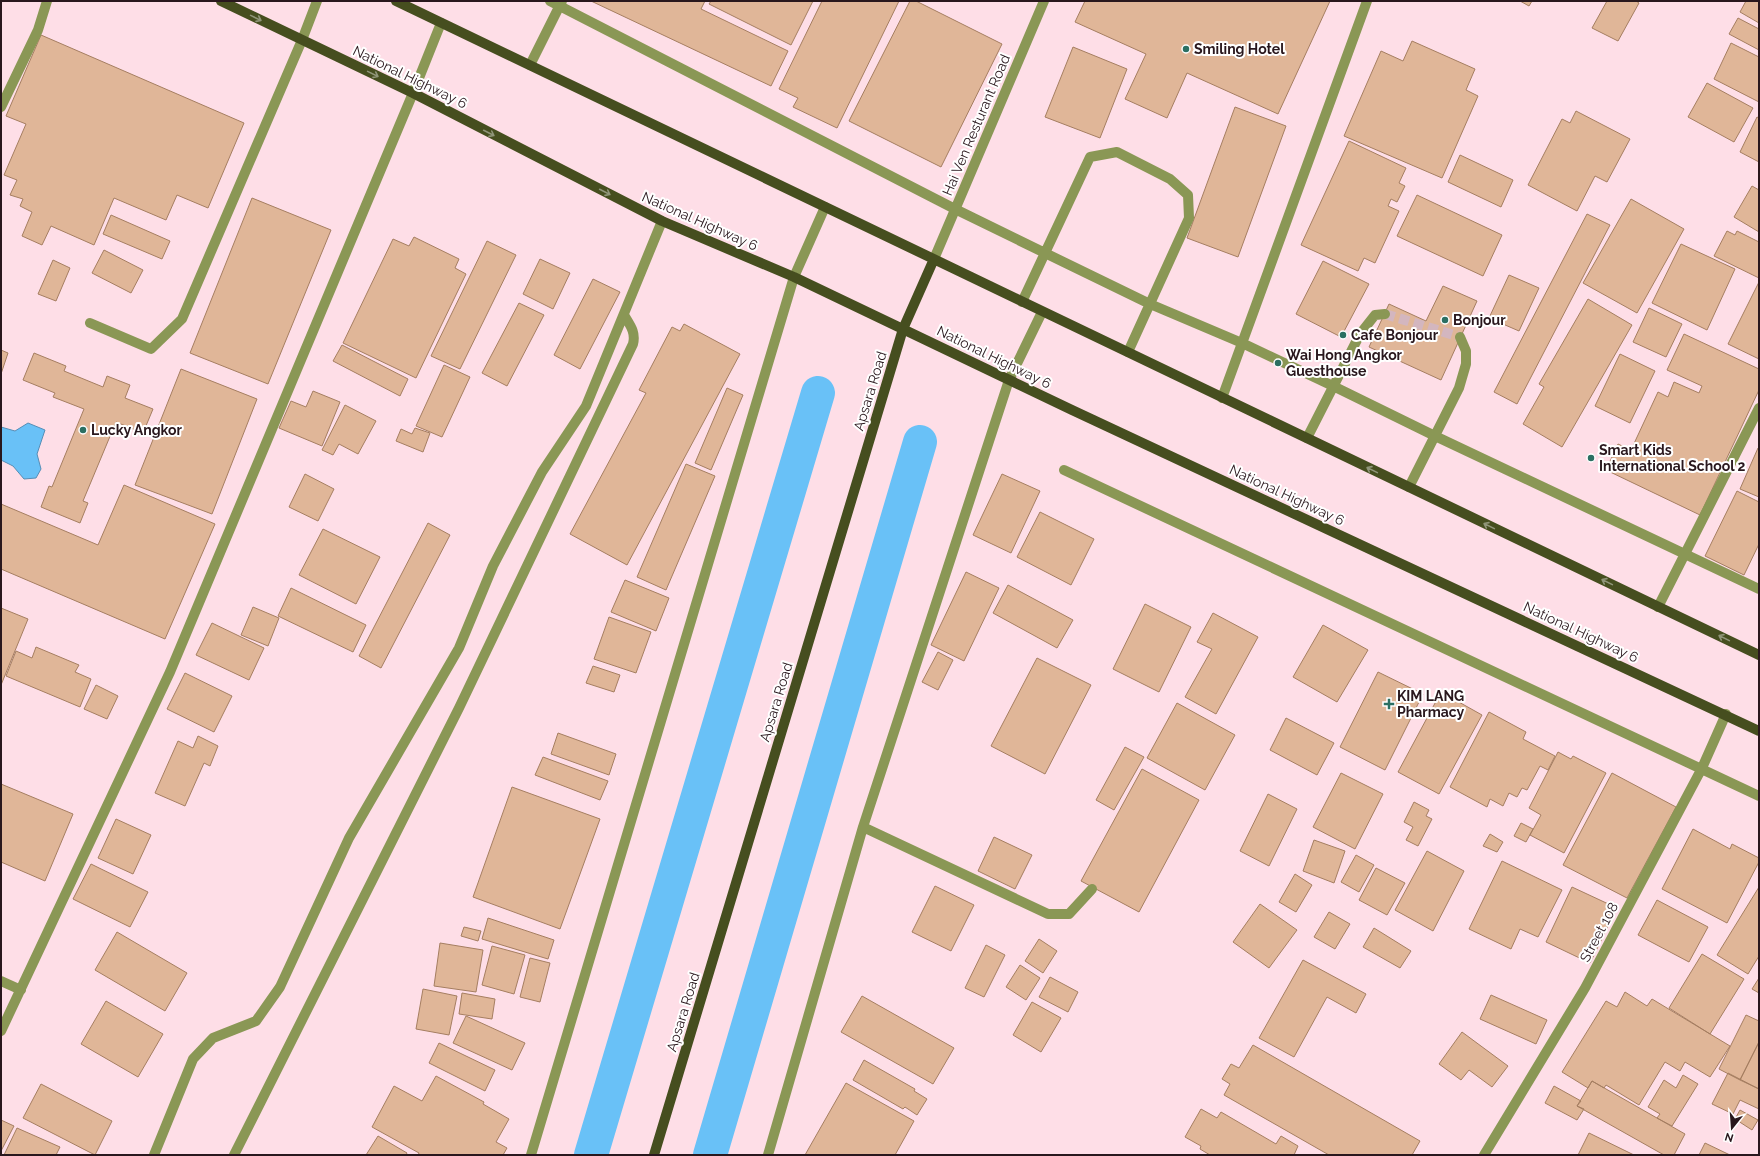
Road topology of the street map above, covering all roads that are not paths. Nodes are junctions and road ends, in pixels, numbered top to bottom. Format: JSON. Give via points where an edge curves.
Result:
{"nodes":[{"id":1,"x":47,"y":1,"type":"edge"},
{"id":2,"x":221,"y":1,"type":"edge"},
{"id":3,"x":317,"y":1,"type":"edge"},
{"id":4,"x":396,"y":1,"type":"edge"},
{"id":5,"x":1044,"y":1,"type":"edge"},
{"id":6,"x":1368,"y":1,"type":"edge"},
{"id":7,"x":557,"y":2,"type":"edge"},
{"id":8,"x":441,"y":23,"type":"junction"},
{"id":9,"x":302,"y":40,"type":"junction"},
{"id":10,"x":530,"y":65,"type":"junction"},
{"id":11,"x":413,"y":94,"type":"junction"},
{"id":12,"x":1,"y":108,"type":"edge"},
{"id":13,"x":825,"y":207,"type":"junction"},
{"id":14,"x":955,"y":209,"type":"junction"},
{"id":15,"x":662,"y":222,"type":"junction"},
{"id":16,"x":1045,"y":253,"type":"junction"},
{"id":17,"x":934,"y":259,"type":"junction"},
{"id":18,"x":794,"y":277,"type":"junction"},
{"id":19,"x":1022,"y":302,"type":"junction"},
{"id":20,"x":1150,"y":304,"type":"junction"},
{"id":21,"x":1042,"y":312,"type":"junction"},
{"id":22,"x":1385,"y":314,"type":"dead end"},
{"id":23,"x":624,"y":315,"type":"junction"},
{"id":24,"x":90,"y":323,"type":"dead end"},
{"id":25,"x":903,"y":329,"type":"junction"},
{"id":26,"x":1460,"y":337,"type":"dead end"},
{"id":27,"x":1242,"y":343,"type":"junction"},
{"id":28,"x":1128,"y":352,"type":"junction"},
{"id":29,"x":1009,"y":380,"type":"junction"},
{"id":30,"x":1334,"y":386,"type":"junction"},
{"id":31,"x":1222,"y":398,"type":"junction"},
{"id":32,"x":1759,"y":408,"type":"edge"},
{"id":33,"x":1434,"y":436,"type":"junction"},
{"id":34,"x":1307,"y":438,"type":"junction"},
{"id":35,"x":1064,"y":470,"type":"dead end"},
{"id":36,"x":1409,"y":487,"type":"junction"},
{"id":37,"x":1685,"y":554,"type":"junction"},
{"id":38,"x":1759,"y":589,"type":"edge"},
{"id":39,"x":1658,"y":607,"type":"junction"},
{"id":40,"x":1759,"y":655,"type":"edge"},
{"id":41,"x":1726,"y":714,"type":"junction"},
{"id":42,"x":1759,"y":731,"type":"edge"},
{"id":43,"x":1702,"y":768,"type":"junction"},
{"id":44,"x":1759,"y":796,"type":"edge"},
{"id":45,"x":863,"y":827,"type":"junction"},
{"id":46,"x":1092,"y":889,"type":"dead end"},
{"id":47,"x":1,"y":981,"type":"edge"},
{"id":48,"x":21,"y":990,"type":"junction"},
{"id":49,"x":1,"y":1031,"type":"edge"},
{"id":50,"x":154,"y":1155,"type":"edge"},
{"id":51,"x":234,"y":1155,"type":"edge"},
{"id":52,"x":531,"y":1155,"type":"edge"},
{"id":53,"x":654,"y":1155,"type":"edge"},
{"id":54,"x":768,"y":1155,"type":"edge"},
{"id":55,"x":1484,"y":1155,"type":"edge"}],
"edges":[{"from":1,"to":12,"type":"street","via":[[38,30]]},
{"from":2,"to":9,"type":"main road","name":"National Highway 6","one_way":true},
{"from":3,"to":9,"type":"street"},
{"from":4,"to":8,"type":"main road"},
{"from":5,"to":14,"type":"street","name":"Hai Ven Resturant Road"},
{"from":6,"to":27,"type":"street"},
{"from":7,"to":10,"type":"street"},
{"from":7,"to":14,"type":"street"},
{"from":8,"to":10,"type":"main road"},
{"from":8,"to":11,"type":"street"},
{"from":9,"to":11,"type":"main road","name":"National Highway 6","one_way":true},
{"from":9,"to":24,"type":"street","via":[[182,319],[151,349]]},
{"from":10,"to":13,"type":"main road"},
{"from":11,"to":15,"type":"main road","name":"National Highway 6","one_way":true},
{"from":11,"to":48,"type":"street","via":[[170,672]]},
{"from":13,"to":17,"type":"main road"},
{"from":13,"to":18,"type":"street"},
{"from":14,"to":16,"type":"street"},
{"from":14,"to":17,"type":"street","name":"Hai Ven Resturant Road"},
{"from":15,"to":18,"type":"main road","name":"National Highway 6"},
{"from":15,"to":23,"type":"street"},
{"from":16,"to":19,"type":"street"},
{"from":16,"to":20,"type":"street"},
{"from":16,"to":20,"type":"street","via":[[1090,157],[1117,152],[1170,179],[1188,195],[1189,218]]},
{"from":17,"to":19,"type":"main road"},
{"from":17,"to":25,"type":"main road","name":"Apsara Road"},
{"from":18,"to":25,"type":"main road","name":"National Highway 6"},
{"from":18,"to":52,"type":"street"},
{"from":19,"to":21,"type":"main road"},
{"from":20,"to":27,"type":"street"},
{"from":20,"to":28,"type":"street"},
{"from":21,"to":28,"type":"main road"},
{"from":21,"to":29,"type":"street"},
{"from":22,"to":30,"type":"street","via":[[1376,315],[1360,334]]},
{"from":23,"to":50,"type":"street","via":[[586,406],[542,472],[493,566],[458,648],[349,838],[280,987],[256,1021],[212,1038],[193,1059]]},
{"from":23,"to":51,"type":"street","via":[[635,336],[633,344],[459,708]]},
{"from":25,"to":29,"type":"main road","name":"National Highway 6"},
{"from":25,"to":53,"type":"main road","name":"Apsara Road"},
{"from":26,"to":33,"type":"street","via":[[1466,351],[1466,364],[1459,388]]},
{"from":27,"to":30,"type":"street"},
{"from":27,"to":31,"type":"street"},
{"from":28,"to":31,"type":"main road"},
{"from":29,"to":41,"type":"main road","name":"National Highway 6"},
{"from":29,"to":45,"type":"street"},
{"from":30,"to":33,"type":"street"},
{"from":30,"to":34,"type":"street"},
{"from":31,"to":34,"type":"main road"},
{"from":32,"to":37,"type":"street"},
{"from":33,"to":36,"type":"street"},
{"from":33,"to":37,"type":"street"},
{"from":36,"to":34,"type":"main road","one_way":true},
{"from":35,"to":43,"type":"street"},
{"from":39,"to":36,"type":"main road","one_way":true},
{"from":37,"to":38,"type":"street"},
{"from":37,"to":39,"type":"street"},
{"from":40,"to":39,"type":"main road","one_way":true},
{"from":41,"to":42,"type":"main road","name":"National Highway 6"},
{"from":41,"to":43,"type":"street","name":"Street 108"},
{"from":43,"to":44,"type":"street"},
{"from":43,"to":55,"type":"street","name":"Street 108","via":[[1585,988]]},
{"from":45,"to":46,"type":"street","via":[[1048,914],[1069,914]]},
{"from":45,"to":54,"type":"street"},
{"from":47,"to":48,"type":"street"},
{"from":48,"to":49,"type":"street"}]}
